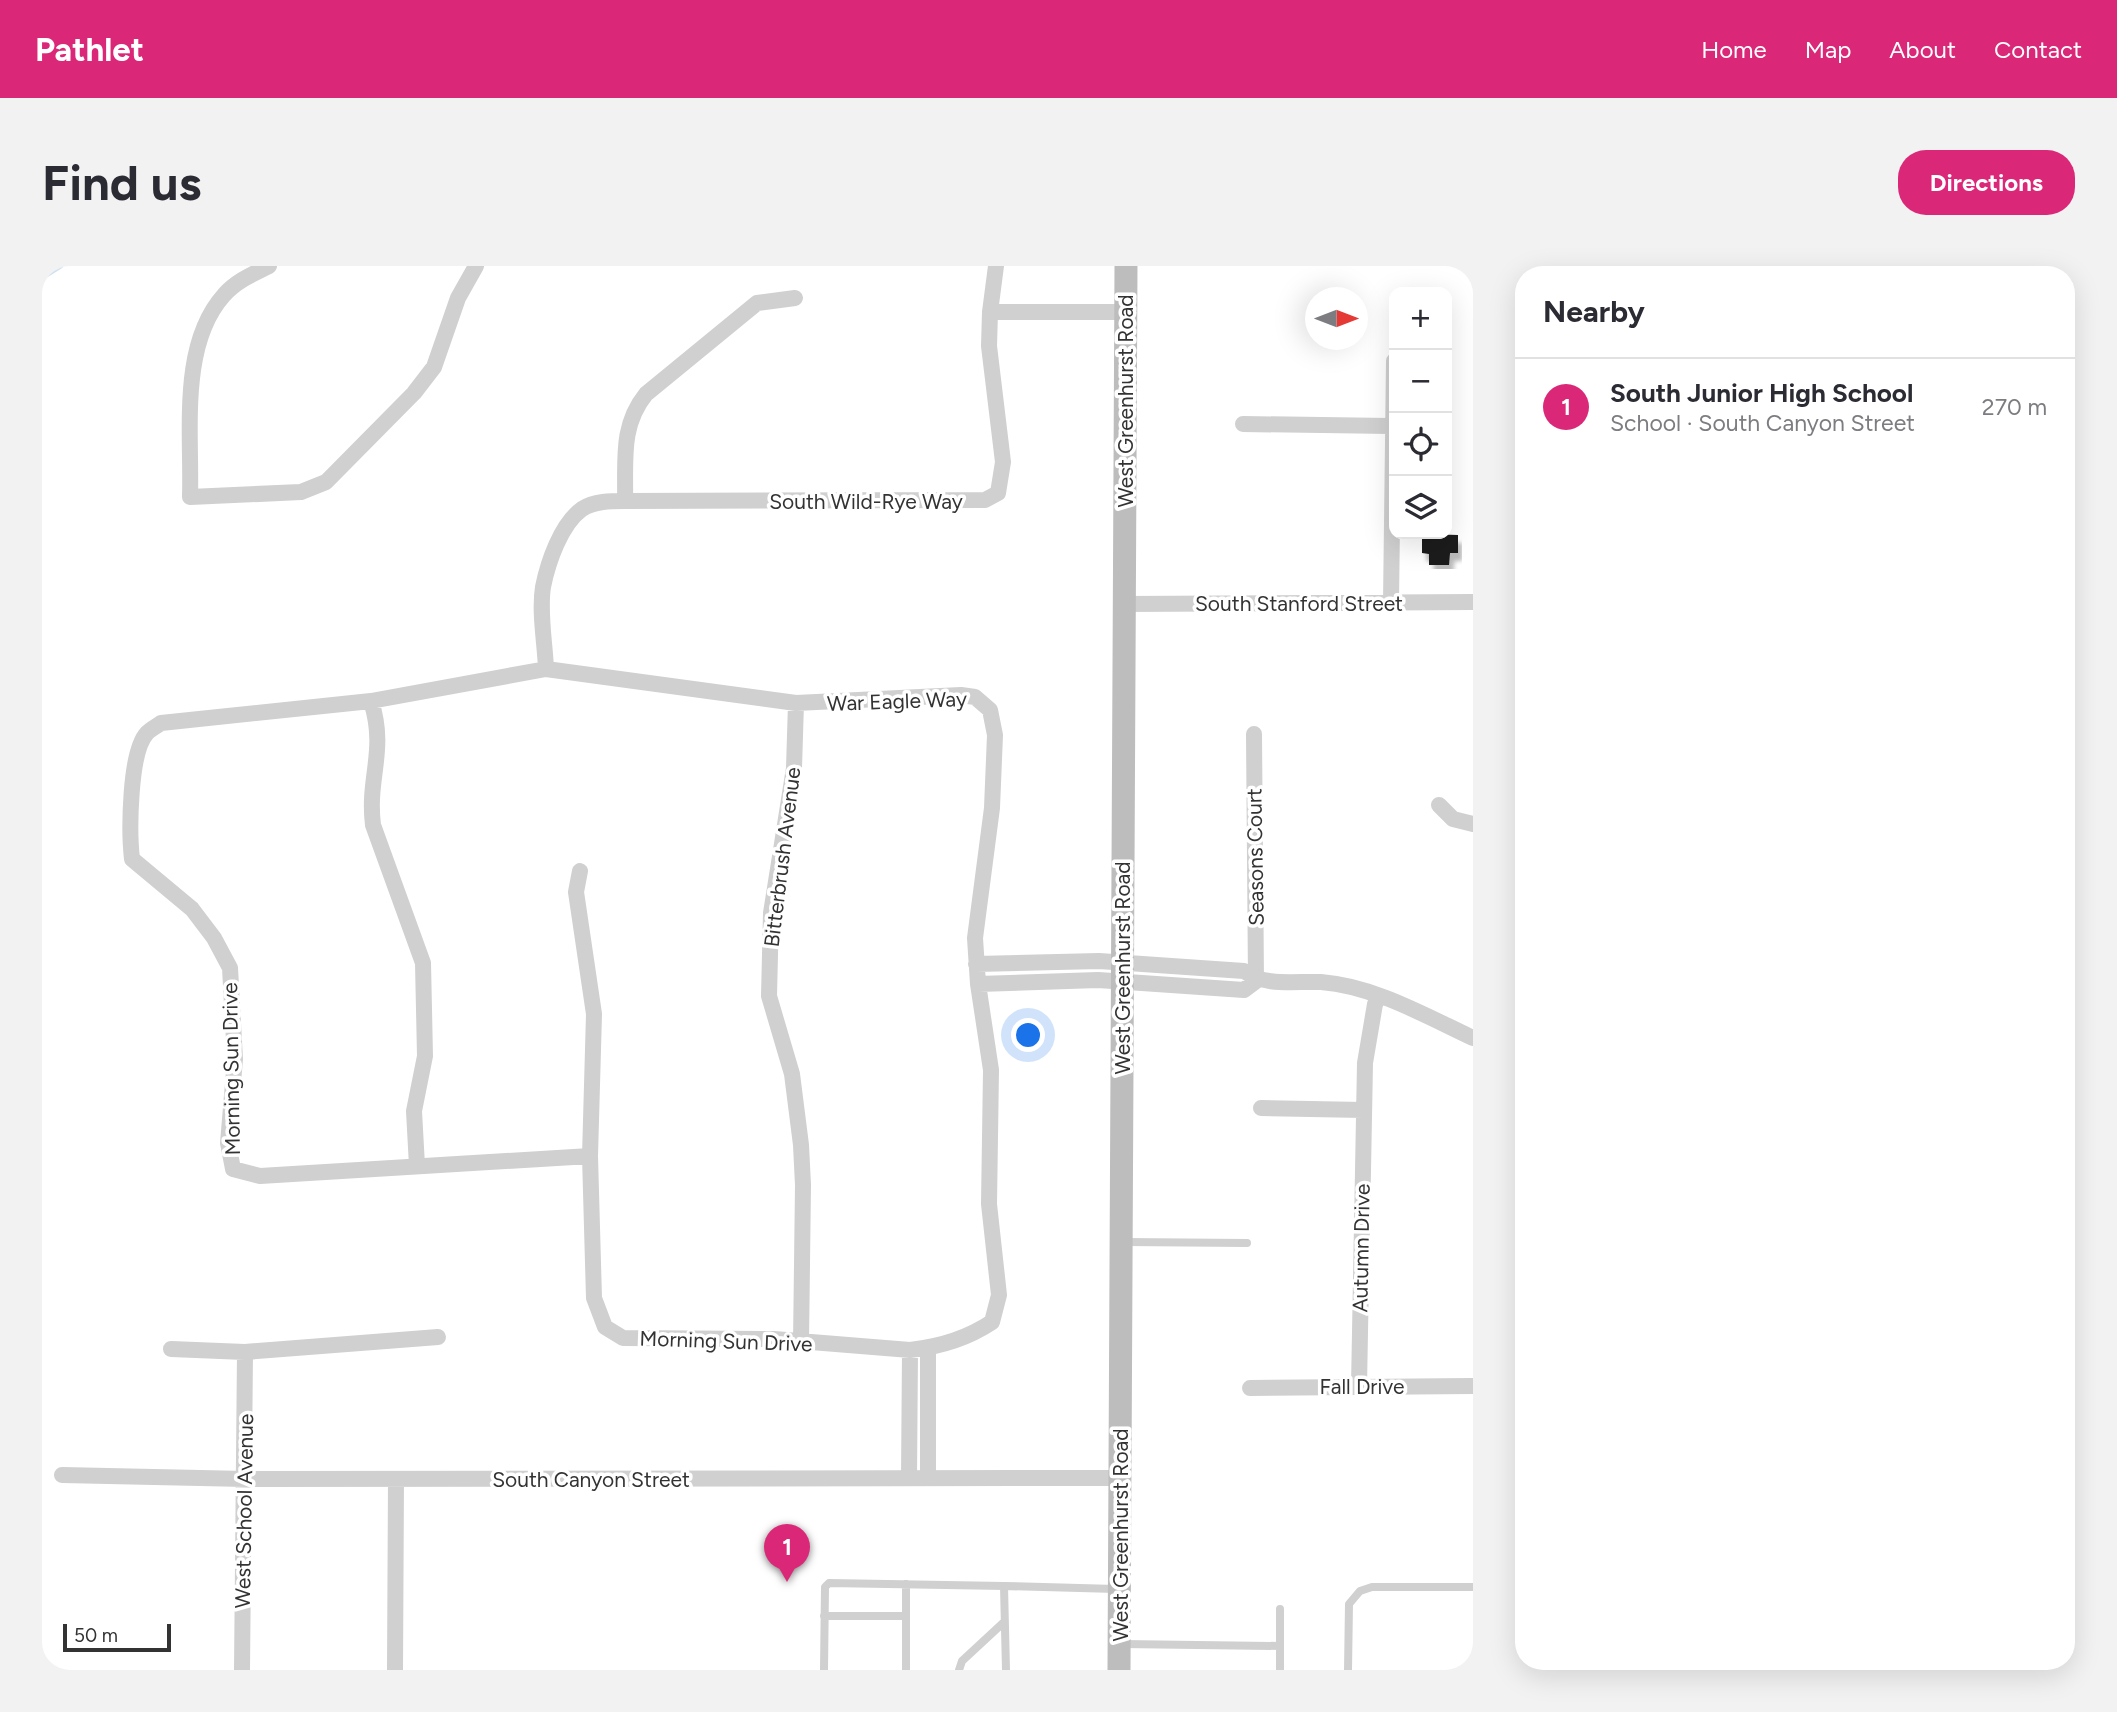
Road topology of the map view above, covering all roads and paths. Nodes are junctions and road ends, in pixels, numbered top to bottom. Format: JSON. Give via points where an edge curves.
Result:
{"nodes":[{"id":1,"x":269,"y":266,"type":"edge"},
{"id":2,"x":476,"y":266,"type":"edge"},
{"id":3,"x":996,"y":266,"type":"edge"},
{"id":4,"x":1126,"y":266,"type":"edge"},
{"id":5,"x":796,"y":298,"type":"dead end"},
{"id":6,"x":990,"y":312,"type":"junction"},
{"id":7,"x":1126,"y":312,"type":"junction"},
{"id":8,"x":1242,"y":424,"type":"dead end"},
{"id":9,"x":1389,"y":426,"type":"edge"},
{"id":10,"x":1391,"y":476,"type":"edge"},
{"id":11,"x":625,"y":501,"type":"junction"},
{"id":12,"x":1473,"y":602,"type":"edge"},
{"id":13,"x":1391,"y":603,"type":"junction"},
{"id":14,"x":1124,"y":604,"type":"junction"},
{"id":15,"x":546,"y":669,"type":"junction"},
{"id":16,"x":371,"y":701,"type":"junction"},
{"id":17,"x":796,"y":703,"type":"junction"},
{"id":18,"x":1254,"y":734,"type":"dead end"},
{"id":19,"x":1439,"y":805,"type":"dead end"},
{"id":20,"x":1473,"y":824,"type":"edge"},
{"id":21,"x":580,"y":871,"type":"dead end"},
{"id":22,"x":976,"y":964,"type":"junction"},
{"id":23,"x":1122,"y":972,"type":"junction"},
{"id":24,"x":1256,"y":981,"type":"junction"},
{"id":25,"x":978,"y":984,"type":"junction"},
{"id":26,"x":1380,"y":996,"type":"junction"},
{"id":27,"x":1473,"y":1038,"type":"edge"},
{"id":28,"x":1261,"y":1108,"type":"dead end"},
{"id":29,"x":1364,"y":1110,"type":"junction"},
{"id":30,"x":590,"y":1156,"type":"junction"},
{"id":31,"x":417,"y":1166,"type":"junction"},
{"id":32,"x":1121,"y":1242,"type":"junction"},
{"id":33,"x":1247,"y":1243,"type":"dead end"},
{"id":34,"x":438,"y":1337,"type":"dead end"},
{"id":35,"x":801,"y":1343,"type":"junction"},
{"id":36,"x":171,"y":1349,"type":"dead end"},
{"id":37,"x":928,"y":1349,"type":"junction"},
{"id":38,"x":910,"y":1350,"type":"junction"},
{"id":39,"x":245,"y":1352,"type":"junction"},
{"id":40,"x":1359,"y":1386,"type":"junction"},
{"id":41,"x":1473,"y":1386,"type":"edge"},
{"id":42,"x":1250,"y":1388,"type":"dead end"},
{"id":43,"x":62,"y":1475,"type":"dead end"},
{"id":44,"x":909,"y":1478,"type":"junction"},
{"id":45,"x":928,"y":1478,"type":"junction"},
{"id":46,"x":1120,"y":1478,"type":"junction"},
{"id":47,"x":246,"y":1479,"type":"junction"},
{"id":48,"x":396,"y":1479,"type":"junction"},
{"id":49,"x":906,"y":1584,"type":"junction"},
{"id":50,"x":1004,"y":1586,"type":"junction"},
{"id":51,"x":1473,"y":1587,"type":"edge"},
{"id":52,"x":1119,"y":1589,"type":"junction"},
{"id":53,"x":1280,"y":1609,"type":"dead end"},
{"id":54,"x":824,"y":1616,"type":"junction"},
{"id":55,"x":906,"y":1616,"type":"junction"},
{"id":56,"x":1003,"y":1623,"type":"junction"},
{"id":57,"x":1119,"y":1644,"type":"junction"},
{"id":58,"x":1280,"y":1646,"type":"junction"},
{"id":59,"x":242,"y":1670,"type":"edge"},
{"id":60,"x":395,"y":1670,"type":"edge"},
{"id":61,"x":824,"y":1670,"type":"edge"},
{"id":62,"x":906,"y":1670,"type":"edge"},
{"id":63,"x":959,"y":1670,"type":"edge"},
{"id":64,"x":1006,"y":1670,"type":"edge"},
{"id":65,"x":1119,"y":1670,"type":"edge"},
{"id":66,"x":1280,"y":1670,"type":"edge"},
{"id":67,"x":1348,"y":1670,"type":"edge"}],
"edges":[{"from":1,"to":2,"type":"street","via":[[224,294],[199,333],[193,359],[190,497],[300,492],[326,482],[434,367],[458,298]]},
{"from":3,"to":6,"type":"street"},
{"from":4,"to":7,"type":"main road","name":"West Greenhurst Road"},
{"from":5,"to":11,"type":"street","via":[[757,303],[646,394],[628,423]]},
{"from":6,"to":7,"type":"street"},
{"from":6,"to":11,"type":"street","name":"South Wild-Rye Way","via":[[989,346],[1003,462],[998,493],[985,500]]},
{"from":7,"to":14,"type":"main road","name":"West Greenhurst Road"},
{"from":8,"to":9,"type":"street"},
{"from":10,"to":13,"type":"street"},
{"from":11,"to":15,"type":"street","via":[[583,508],[570,521],[556,548],[543,588]]},
{"from":12,"to":13,"type":"street","name":"South Stanford Street"},
{"from":13,"to":14,"type":"street","name":"South Stanford Street"},
{"from":14,"to":23,"type":"main road","name":"West Greenhurst Road"},
{"from":15,"to":16,"type":"street","name":"Morning Sun Drive"},
{"from":15,"to":17,"type":"street","name":"War Eagle Way"},
{"from":16,"to":31,"type":"street","via":[[380,747],[371,806],[373,825],[423,963],[425,1056],[414,1111]]},
{"from":16,"to":31,"type":"street","name":"Morning Sun Drive","via":[[161,723],[145,734],[128,823],[132,859],[192,909],[230,968],[235,1059],[228,1143],[233,1169],[260,1176]]},
{"from":17,"to":22,"type":"street","name":"War Eagle Way","via":[[961,695],[975,697],[990,710],[995,735],[994,781],[977,909]]},
{"from":17,"to":35,"type":"street","name":"Bitterbrush Avenue","via":[[794,768],[771,913],[769,996],[792,1074],[801,1145]]},
{"from":18,"to":24,"type":"street","name":"Seasons Court"},
{"from":19,"to":20,"type":"street","via":[[1453,819]]},
{"from":21,"to":30,"type":"street","via":[[576,892],[594,1014]]},
{"from":22,"to":23,"type":"street"},
{"from":22,"to":25,"type":"street","name":"War Eagle Way"},
{"from":23,"to":24,"type":"street","via":[[1244,989]]},
{"from":23,"to":25,"type":"street"},
{"from":23,"to":32,"type":"main road","name":"West Greenhurst Road"},
{"from":24,"to":26,"type":"street","via":[[1325,982]]},
{"from":25,"to":37,"type":"street","name":"War Eagle Way","via":[[990,1070],[989,1204],[997,1312],[980,1330]]},
{"from":26,"to":27,"type":"street"},
{"from":26,"to":29,"type":"street","name":"Autumn Drive","via":[[1364,1063]]},
{"from":28,"to":29,"type":"street"},
{"from":29,"to":40,"type":"street","name":"Autumn Drive"},
{"from":30,"to":31,"type":"street","name":"Morning Sun Drive"},
{"from":30,"to":35,"type":"street","name":"Morning Sun Drive","via":[[594,1298],[606,1327],[623,1338]]},
{"from":32,"to":33,"type":"lane"},
{"from":32,"to":46,"type":"main road","name":"West Greenhurst Road"},
{"from":34,"to":39,"type":"street"},
{"from":35,"to":38,"type":"street","name":"Morning Sun Drive"},
{"from":36,"to":39,"type":"street"},
{"from":37,"to":38,"type":"street","name":"Morning Sun Drive"},
{"from":37,"to":45,"type":"street"},
{"from":38,"to":44,"type":"street"},
{"from":39,"to":47,"type":"street","name":"West School Avenue"},
{"from":40,"to":41,"type":"street","name":"Fall Drive"},
{"from":40,"to":42,"type":"street","name":"Fall Drive"},
{"from":43,"to":47,"type":"street","name":"South Canyon Street"},
{"from":44,"to":45,"type":"street","name":"South Canyon Street"},
{"from":44,"to":48,"type":"street","name":"South Canyon Street"},
{"from":45,"to":46,"type":"street","name":"South Canyon Street"},
{"from":46,"to":52,"type":"main road","name":"West Greenhurst Road"},
{"from":47,"to":48,"type":"street","name":"South Canyon Street"},
{"from":47,"to":59,"type":"street","name":"West School Avenue"},
{"from":48,"to":60,"type":"street"},
{"from":49,"to":50,"type":"lane"},
{"from":49,"to":54,"type":"lane","via":[[829,1583]]},
{"from":49,"to":55,"type":"lane"},
{"from":50,"to":52,"type":"lane"},
{"from":50,"to":56,"type":"lane"},
{"from":51,"to":67,"type":"lane","via":[[1371,1587],[1360,1591],[1349,1604]]},
{"from":52,"to":57,"type":"main road","name":"West Greenhurst Road"},
{"from":53,"to":58,"type":"lane"},
{"from":54,"to":55,"type":"lane"},
{"from":54,"to":61,"type":"lane"},
{"from":55,"to":62,"type":"lane"},
{"from":56,"to":63,"type":"lane","via":[[961,1661]]},
{"from":56,"to":64,"type":"lane"},
{"from":57,"to":58,"type":"lane"},
{"from":57,"to":65,"type":"main road","name":"West Greenhurst Road"},
{"from":58,"to":66,"type":"lane"}]}
